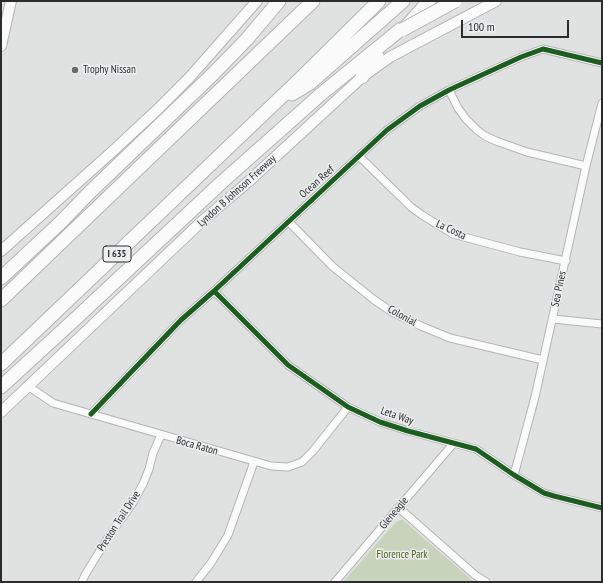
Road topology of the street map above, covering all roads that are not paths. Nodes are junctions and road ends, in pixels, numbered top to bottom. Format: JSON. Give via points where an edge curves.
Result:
{"nodes":[{"id":1,"x":11,"y":1,"type":"edge"},
{"id":2,"x":258,"y":1,"type":"edge"},
{"id":3,"x":279,"y":1,"type":"edge"},
{"id":4,"x":313,"y":1,"type":"edge"},
{"id":5,"x":378,"y":1,"type":"edge"},
{"id":6,"x":403,"y":1,"type":"edge"},
{"id":7,"x":429,"y":1,"type":"edge"},
{"id":8,"x":437,"y":1,"type":"edge"},
{"id":9,"x":455,"y":1,"type":"edge"},
{"id":10,"x":496,"y":1,"type":"edge"},
{"id":11,"x":4,"y":20,"type":"edge"},
{"id":12,"x":401,"y":29,"type":"junction"},
{"id":13,"x":1,"y":46,"type":"edge"},
{"id":14,"x":602,"y":63,"type":"edge"},
{"id":15,"x":362,"y":77,"type":"junction"},
{"id":16,"x":449,"y":90,"type":"junction"},
{"id":17,"x":275,"y":103,"type":"junction"},
{"id":18,"x":602,"y":103,"type":"edge"},
{"id":19,"x":360,"y":157,"type":"junction"},
{"id":20,"x":586,"y":166,"type":"junction"},
{"id":21,"x":289,"y":222,"type":"junction"},
{"id":22,"x":1,"y":251,"type":"edge"},
{"id":23,"x":566,"y":261,"type":"junction"},
{"id":24,"x":1,"y":278,"type":"edge"},
{"id":25,"x":214,"y":291,"type":"junction"},
{"id":26,"x":1,"y":300,"type":"edge"},
{"id":27,"x":553,"y":319,"type":"junction"},
{"id":28,"x":602,"y":324,"type":"edge"},
{"id":29,"x":543,"y":360,"type":"junction"},
{"id":30,"x":1,"y":364,"type":"edge"},
{"id":31,"x":28,"y":386,"type":"junction"},
{"id":32,"x":1,"y":387,"type":"edge"},
{"id":33,"x":348,"y":407,"type":"junction"},
{"id":34,"x":1,"y":412,"type":"edge"},
{"id":35,"x":90,"y":414,"type":"junction"},
{"id":36,"x":161,"y":435,"type":"junction"},
{"id":37,"x":453,"y":444,"type":"junction"},
{"id":38,"x":254,"y":462,"type":"junction"},
{"id":39,"x":514,"y":475,"type":"junction"},
{"id":40,"x":399,"y":508,"type":"junction"},
{"id":41,"x":602,"y":508,"type":"edge"},
{"id":42,"x":82,"y":582,"type":"edge"},
{"id":43,"x":196,"y":582,"type":"edge"},
{"id":44,"x":335,"y":582,"type":"edge"},
{"id":45,"x":486,"y":582,"type":"edge"}],
"edges":[{"from":1,"to":11,"type":"main road"},
{"from":2,"to":22,"type":"main road","via":[[158,109]]},
{"from":3,"to":24,"type":"highway","via":[[213,74]]},
{"from":4,"to":26,"type":"highway"},
{"from":5,"to":17,"type":"highway","number":"I 635"},
{"from":6,"to":17,"type":"highway","via":[[310,83]]},
{"from":7,"to":15,"type":"highway","via":[[368,64]]},
{"from":8,"to":12,"type":"highway"},
{"from":9,"to":12,"type":"highway","bridge":true},
{"from":10,"to":15,"type":"main road","name":"Lyndon B Johnson Freeway","via":[[390,57]]},
{"from":11,"to":13,"type":"main road"},
{"from":12,"to":32,"type":"highway","via":[[320,95],[216,187]]},
{"from":14,"to":16,"type":"street","name":"Ocean Reef","via":[[543,49]]},
{"from":15,"to":31,"type":"main road","name":"Lyndon B Johnson Freeway","via":[[201,222]]},
{"from":16,"to":19,"type":"street","name":"Ocean Reef","via":[[387,130]]},
{"from":16,"to":20,"type":"street","via":[[466,119],[485,136],[527,152]]},
{"from":17,"to":30,"type":"highway","number":"I 635"},
{"from":18,"to":20,"type":"street","name":"Sea Pines"},
{"from":19,"to":21,"type":"street","name":"Ocean Reef"},
{"from":19,"to":23,"type":"street","name":"La Costa","via":[[411,207],[453,234]]},
{"from":20,"to":23,"type":"street","name":"Sea Pines"},
{"from":21,"to":25,"type":"street","name":"Ocean Reef"},
{"from":21,"to":29,"type":"street","name":"Colonial","via":[[338,270],[372,299],[392,312],[450,338]]},
{"from":23,"to":27,"type":"street","name":"Sea Pines"},
{"from":25,"to":33,"type":"street","name":"Leta Way","via":[[288,365]]},
{"from":25,"to":35,"type":"street","name":"Ocean Reef","via":[[181,320]]},
{"from":27,"to":28,"type":"street"},
{"from":27,"to":29,"type":"street","name":"Sea Pines"},
{"from":29,"to":39,"type":"street","name":"Sea Pines"},
{"from":31,"to":34,"type":"main road","name":"Lyndon B Johnson Freeway"},
{"from":31,"to":35,"type":"street","name":"Boca Raton","via":[[53,403]]},
{"from":33,"to":37,"type":"street","name":"Leta Way","via":[[380,422]]},
{"from":33,"to":38,"type":"street","name":"Boca Raton","via":[[302,462],[288,467]]},
{"from":35,"to":36,"type":"street","name":"Boca Raton"},
{"from":36,"to":38,"type":"street","name":"Boca Raton"},
{"from":36,"to":42,"type":"street","name":"Preston Trail Drive","via":[[143,484],[132,504],[106,539]]},
{"from":37,"to":39,"type":"street","name":"Leta Way","via":[[476,449]]},
{"from":37,"to":40,"type":"street","name":"Gleneagle"},
{"from":38,"to":43,"type":"street","via":[[228,535],[212,563]]},
{"from":39,"to":41,"type":"street","name":"Leta Way","via":[[544,493]]},
{"from":40,"to":44,"type":"street","name":"Gleneagle"},
{"from":40,"to":45,"type":"street"}]}
